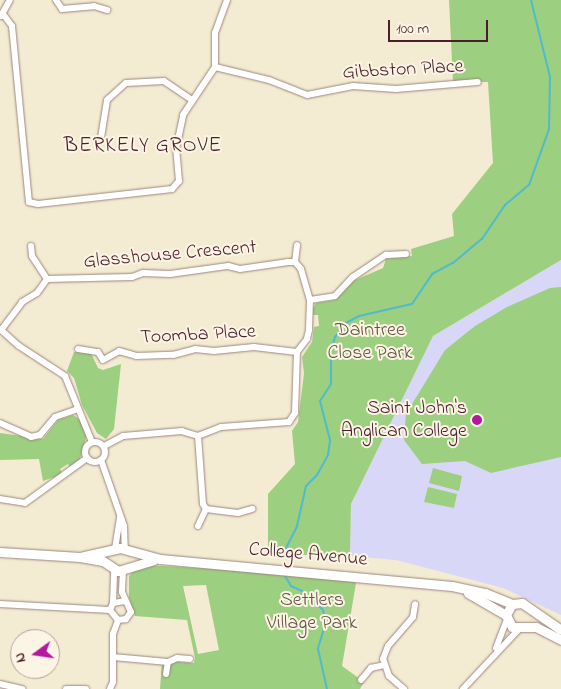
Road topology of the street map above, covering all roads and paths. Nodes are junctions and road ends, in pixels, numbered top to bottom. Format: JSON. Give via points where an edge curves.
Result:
{"nodes":[{"id":1,"x":10,"y":0,"type":"edge"},
{"id":2,"x":56,"y":0,"type":"edge"},
{"id":3,"x":227,"y":0,"type":"edge"},
{"id":4,"x":107,"y":10,"type":"dead end"},
{"id":5,"x":1,"y":15,"type":"edge"},
{"id":6,"x":215,"y":67,"type":"junction"},
{"id":7,"x":478,"y":82,"type":"dead end"},
{"id":8,"x":191,"y":99,"type":"junction"},
{"id":9,"x":101,"y":138,"type":"dead end"},
{"id":10,"x":298,"y":245,"type":"dead end"},
{"id":11,"x":31,"y":246,"type":"dead end"},
{"id":12,"x":406,"y":254,"type":"dead end"},
{"id":13,"x":295,"y":262,"type":"junction"},
{"id":14,"x":47,"y":279,"type":"junction"},
{"id":15,"x":310,"y":300,"type":"junction"},
{"id":16,"x":1,"y":329,"type":"edge"},
{"id":17,"x":78,"y":349,"type":"dead end"},
{"id":18,"x":297,"y":352,"type":"junction"},
{"id":19,"x":78,"y":409,"type":"junction"},
{"id":20,"x":0,"y":423,"type":"edge"},
{"id":21,"x":198,"y":436,"type":"junction"},
{"id":22,"x":92,"y":442,"type":"junction"},
{"id":23,"x":104,"y":446,"type":"junction"},
{"id":24,"x":87,"y":458,"type":"junction"},
{"id":25,"x":101,"y":460,"type":"junction"},
{"id":26,"x":0,"y":500,"type":"edge"},
{"id":27,"x":206,"y":509,"type":"junction"},
{"id":28,"x":252,"y":509,"type":"dead end"},
{"id":29,"x":120,"y":516,"type":"junction"},
{"id":30,"x":198,"y":526,"type":"dead end"},
{"id":31,"x":113,"y":550,"type":"junction"},
{"id":32,"x":126,"y":550,"type":"junction"},
{"id":33,"x":0,"y":552,"type":"edge"},
{"id":34,"x":80,"y":556,"type":"junction"},
{"id":35,"x":160,"y":559,"type":"junction"},
{"id":36,"x":119,"y":568,"type":"junction"},
{"id":37,"x":452,"y":586,"type":"junction"},
{"id":38,"x":125,"y":601,"type":"junction"},
{"id":39,"x":0,"y":604,"type":"edge"},
{"id":40,"x":415,"y":604,"type":"dead end"},
{"id":41,"x":512,"y":604,"type":"junction"},
{"id":42,"x":112,"y":606,"type":"junction"},
{"id":43,"x":531,"y":612,"type":"junction"},
{"id":44,"x":506,"y":618,"type":"junction"},
{"id":45,"x":118,"y":620,"type":"junction"},
{"id":46,"x":524,"y":627,"type":"junction"},
{"id":47,"x":561,"y":630,"type":"edge"},
{"id":48,"x":561,"y":640,"type":"edge"},
{"id":49,"x":494,"y":654,"type":"junction"},
{"id":50,"x":113,"y":657,"type":"junction"},
{"id":51,"x":190,"y":659,"type":"dead end"},
{"id":52,"x":168,"y":662,"type":"junction"},
{"id":53,"x":384,"y":664,"type":"junction"},
{"id":54,"x":166,"y":674,"type":"dead end"},
{"id":55,"x":361,"y":680,"type":"dead end"},
{"id":56,"x":0,"y":684,"type":"edge"},
{"id":57,"x":22,"y":689,"type":"edge"},
{"id":58,"x":66,"y":689,"type":"edge"},
{"id":59,"x":86,"y":689,"type":"edge"},
{"id":60,"x":110,"y":689,"type":"edge"},
{"id":61,"x":404,"y":689,"type":"edge"},
{"id":62,"x":462,"y":689,"type":"edge"}],
"edges":[{"from":1,"to":5,"type":"street"},
{"from":2,"to":4,"type":"street","via":[[62,9],[94,6]]},
{"from":3,"to":6,"type":"street","via":[[214,33]]},
{"from":5,"to":8,"type":"street","via":[[12,26],[29,202],[136,195],[172,189],[179,180],[176,149],[179,131]]},
{"from":6,"to":7,"type":"street","name":"Gibbston Place","via":[[269,80],[307,95],[353,86],[396,89]]},
{"from":6,"to":8,"type":"street"},
{"from":8,"to":9,"type":"street","via":[[164,81],[126,83],[107,100]]},
{"from":10,"to":13,"type":"street"},
{"from":11,"to":14,"type":"street","via":[[34,261]]},
{"from":12,"to":15,"type":"street","via":[[386,255],[353,277],[335,296]]},
{"from":13,"to":14,"type":"street","name":"Glasshouse Crescent","via":[[240,269],[228,266],[170,274],[157,272],[99,280]]},
{"from":13,"to":15,"type":"street","via":[[301,269]]},
{"from":14,"to":16,"type":"street","via":[[37,293],[22,302]]},
{"from":15,"to":18,"type":"street","via":[[307,339]]},
{"from":16,"to":19,"type":"street","via":[[14,342],[65,376]]},
{"from":17,"to":18,"type":"street","name":"Toomba Place","via":[[98,352],[103,360],[119,351],[136,356],[254,347]]},
{"from":18,"to":21,"type":"street","via":[[294,413],[289,422],[220,427]]},
{"from":19,"to":20,"type":"street","via":[[55,417],[40,435],[32,437]]},
{"from":19,"to":22,"type":"street","via":[[91,432]]},
{"from":21,"to":23,"type":"street","via":[[182,431],[123,436]]},
{"from":21,"to":27,"type":"street"},
{"from":22,"to":23,"type":"street"},
{"from":22,"to":24,"type":"street","via":[[85,449]]},
{"from":23,"to":25,"type":"street","via":[[105,455]]},
{"from":24,"to":25,"type":"street","via":[[94,462]]},
{"from":24,"to":26,"type":"street","via":[[25,503]]},
{"from":25,"to":29,"type":"street"},
{"from":27,"to":28,"type":"street","via":[[238,513]]},
{"from":27,"to":30,"type":"street"},
{"from":29,"to":31,"type":"street"},
{"from":29,"to":32,"type":"street"},
{"from":31,"to":32,"type":"street","name":"College Avenue"},
{"from":31,"to":34,"type":"street","name":"College Avenue"},
{"from":31,"to":36,"type":"street"},
{"from":32,"to":35,"type":"street","name":"College Avenue"},
{"from":32,"to":36,"type":"street","via":[[132,559]]},
{"from":33,"to":34,"type":"street","name":"College Avenue"},
{"from":34,"to":36,"type":"street","name":"College Avenue"},
{"from":35,"to":36,"type":"street","name":"College Avenue"},
{"from":35,"to":37,"type":"street","name":"College Avenue"},
{"from":36,"to":38,"type":"street"},
{"from":36,"to":42,"type":"street"},
{"from":37,"to":41,"type":"street","name":"College Avenue","via":[[485,593]]},
{"from":37,"to":44,"type":"street","name":"College Avenue"},
{"from":38,"to":42,"type":"street"},
{"from":38,"to":45,"type":"street","via":[[131,612],[126,619]]},
{"from":39,"to":42,"type":"street"},
{"from":40,"to":53,"type":"street","via":[[413,617],[388,646]]},
{"from":41,"to":43,"type":"street","name":"College Avenue","via":[[522,603]]},
{"from":41,"to":44,"type":"street"},
{"from":42,"to":45,"type":"street"},
{"from":43,"to":46,"type":"street"},
{"from":43,"to":47,"type":"street","name":"College Avenue"},
{"from":44,"to":46,"type":"street","name":"College Avenue","via":[[512,627]]},
{"from":44,"to":49,"type":"street"},
{"from":45,"to":50,"type":"street","via":[[113,634]]},
{"from":46,"to":48,"type":"street","name":"College Avenue"},
{"from":46,"to":49,"type":"street"},
{"from":49,"to":62,"type":"street"},
{"from":50,"to":52,"type":"street"},
{"from":50,"to":60,"type":"street"},
{"from":51,"to":52,"type":"street","via":[[177,658]]},
{"from":52,"to":54,"type":"street"},
{"from":53,"to":55,"type":"street","via":[[371,668]]},
{"from":53,"to":61,"type":"street","via":[[390,676]]},
{"from":56,"to":57,"type":"street"},
{"from":58,"to":59,"type":"street"}]}
